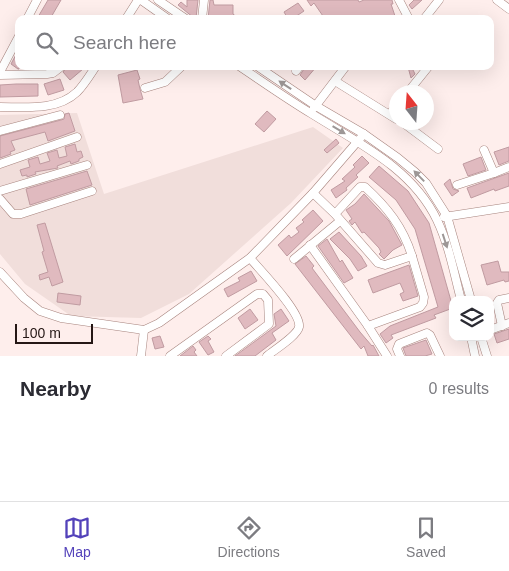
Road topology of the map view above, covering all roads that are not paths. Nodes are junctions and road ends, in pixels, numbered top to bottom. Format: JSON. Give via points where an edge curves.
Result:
{"nodes":[{"id":1,"x":37,"y":0,"type":"edge"},
{"id":2,"x":139,"y":0,"type":"edge"},
{"id":3,"x":158,"y":0,"type":"edge"},
{"id":4,"x":204,"y":0,"type":"edge"},
{"id":5,"x":399,"y":0,"type":"edge"},
{"id":6,"x":440,"y":0,"type":"edge"},
{"id":7,"x":496,"y":0,"type":"edge"},
{"id":8,"x":509,"y":8,"type":"edge"},
{"id":9,"x":29,"y":15,"type":"edge"},
{"id":10,"x":129,"y":15,"type":"edge"},
{"id":11,"x":162,"y":15,"type":"edge"},
{"id":12,"x":180,"y":15,"type":"edge"},
{"id":13,"x":202,"y":15,"type":"edge"},
{"id":14,"x":406,"y":15,"type":"edge"},
{"id":15,"x":427,"y":15,"type":"edge"},
{"id":16,"x":15,"y":44,"type":"edge"},
{"id":17,"x":57,"y":70,"type":"edge"},
{"id":18,"x":93,"y":70,"type":"edge"},
{"id":19,"x":178,"y":70,"type":"edge"},
{"id":20,"x":245,"y":70,"type":"edge"},
{"id":21,"x":263,"y":70,"type":"edge"},
{"id":22,"x":343,"y":70,"type":"edge"},
{"id":23,"x":426,"y":70,"type":"edge"},
{"id":24,"x":0,"y":74,"type":"edge"},
{"id":25,"x":335,"y":81,"type":"junction"},
{"id":26,"x":414,"y":85,"type":"edge"},
{"id":27,"x":145,"y":88,"type":"dead end"},
{"id":28,"x":316,"y":106,"type":"junction"},
{"id":29,"x":0,"y":107,"type":"edge"},
{"id":30,"x":310,"y":113,"type":"junction"},
{"id":31,"x":389,"y":114,"type":"edge"},
{"id":32,"x":60,"y":115,"type":"dead end"},
{"id":33,"x":413,"y":130,"type":"edge"},
{"id":34,"x":0,"y":132,"type":"edge"},
{"id":35,"x":364,"y":134,"type":"junction"},
{"id":36,"x":78,"y":136,"type":"dead end"},
{"id":37,"x":358,"y":142,"type":"junction"},
{"id":38,"x":438,"y":149,"type":"dead end"},
{"id":39,"x":484,"y":150,"type":"dead end"},
{"id":40,"x":0,"y":164,"type":"edge"},
{"id":41,"x":87,"y":165,"type":"dead end"},
{"id":42,"x":509,"y":167,"type":"edge"},
{"id":43,"x":494,"y":172,"type":"junction"},
{"id":44,"x":457,"y":186,"type":"dead end"},
{"id":45,"x":0,"y":191,"type":"edge"},
{"id":46,"x":92,"y":191,"type":"dead end"},
{"id":47,"x":313,"y":193,"type":"junction"},
{"id":48,"x":0,"y":199,"type":"edge"},
{"id":49,"x":509,"y":207,"type":"edge"},
{"id":50,"x":334,"y":214,"type":"junction"},
{"id":51,"x":448,"y":216,"type":"junction"},
{"id":52,"x":437,"y":219,"type":"junction"},
{"id":53,"x":340,"y":221,"type":"junction"},
{"id":54,"x":310,"y":245,"type":"junction"},
{"id":55,"x":412,"y":256,"type":"junction"},
{"id":56,"x":250,"y":258,"type":"junction"},
{"id":57,"x":294,"y":258,"type":"dead end"},
{"id":58,"x":0,"y":272,"type":"edge"},
{"id":59,"x":460,"y":296,"type":"edge"},
{"id":60,"x":470,"y":296,"type":"edge"},
{"id":61,"x":509,"y":298,"type":"edge"},
{"id":62,"x":505,"y":324,"type":"edge"},
{"id":63,"x":368,"y":326,"type":"junction"},
{"id":64,"x":144,"y":330,"type":"junction"},
{"id":65,"x":472,"y":341,"type":"edge"},
{"id":66,"x":482,"y":341,"type":"edge"},
{"id":67,"x":141,"y":356,"type":"edge"},
{"id":68,"x":170,"y":356,"type":"edge"},
{"id":69,"x":226,"y":356,"type":"edge"},
{"id":70,"x":267,"y":356,"type":"edge"},
{"id":71,"x":387,"y":356,"type":"edge"},
{"id":72,"x":400,"y":356,"type":"edge"},
{"id":73,"x":440,"y":356,"type":"edge"},
{"id":74,"x":475,"y":356,"type":"edge"},
{"id":75,"x":487,"y":356,"type":"edge"}],
"edges":[{"from":1,"to":9,"type":"street"},
{"from":2,"to":10,"type":"street"},
{"from":2,"to":11,"type":"street"},
{"from":3,"to":12,"type":"street"},
{"from":4,"to":13,"type":"street"},
{"from":5,"to":14,"type":"street"},
{"from":6,"to":15,"type":"street"},
{"from":7,"to":8,"type":"street"},
{"from":16,"to":24,"type":"street"},
{"from":17,"to":24,"type":"street","via":[[47,74]]},
{"from":18,"to":29,"type":"street","via":[[79,90],[57,104]]},
{"from":19,"to":27,"type":"street","via":[[165,82]]},
{"from":20,"to":30,"type":"street"},
{"from":28,"to":21,"type":"street","one_way":true},
{"from":22,"to":25,"type":"street"},
{"from":23,"to":26,"type":"street"},
{"from":25,"to":28,"type":"street"},
{"from":25,"to":31,"type":"street"},
{"from":28,"to":30,"type":"street"},
{"from":28,"to":35,"type":"street"},
{"from":30,"to":37,"type":"street","one_way":true},
{"from":32,"to":34,"type":"street"},
{"from":33,"to":38,"type":"street"},
{"from":35,"to":37,"type":"street"},
{"from":51,"to":35,"type":"street","one_way":true,"via":[[415,172]]},
{"from":36,"to":40,"type":"street"},
{"from":37,"to":47,"type":"street"},
{"from":37,"to":52,"type":"street","via":[[408,178]]},
{"from":39,"to":43,"type":"street"},
{"from":41,"to":45,"type":"street"},
{"from":42,"to":43,"type":"street"},
{"from":43,"to":44,"type":"street"},
{"from":46,"to":48,"type":"street","via":[[21,214],[12,214]]},
{"from":47,"to":50,"type":"street"},
{"from":47,"to":56,"type":"street"},
{"from":49,"to":51,"type":"street"},
{"from":50,"to":53,"type":"street"},
{"from":50,"to":55,"type":"street","via":[[360,187],[365,187],[399,225]]},
{"from":51,"to":52,"type":"street"},
{"from":51,"to":60,"type":"street"},
{"from":52,"to":59,"type":"street","one_way":true},
{"from":53,"to":54,"type":"street"},
{"from":53,"to":55,"type":"street","via":[[378,263],[385,265]]},
{"from":54,"to":57,"type":"street"},
{"from":54,"to":63,"type":"street"},
{"from":55,"to":63,"type":"street","via":[[423,303],[420,307]]},
{"from":56,"to":64,"type":"street","via":[[159,323]]},
{"from":56,"to":70,"type":"street","via":[[298,316],[299,327],[295,334]]},
{"from":58,"to":64,"type":"street","via":[[40,311],[61,318]]},
{"from":61,"to":62,"type":"street","via":[[497,303]]},
{"from":63,"to":71,"type":"street"},
{"from":64,"to":67,"type":"street"},
{"from":65,"to":74,"type":"street"},
{"from":66,"to":75,"type":"street"},
{"from":68,"to":69,"type":"street","via":[[258,294],[263,294],[268,300],[269,324]]},
{"from":72,"to":73,"type":"street","via":[[399,344],[427,333]]}]}
